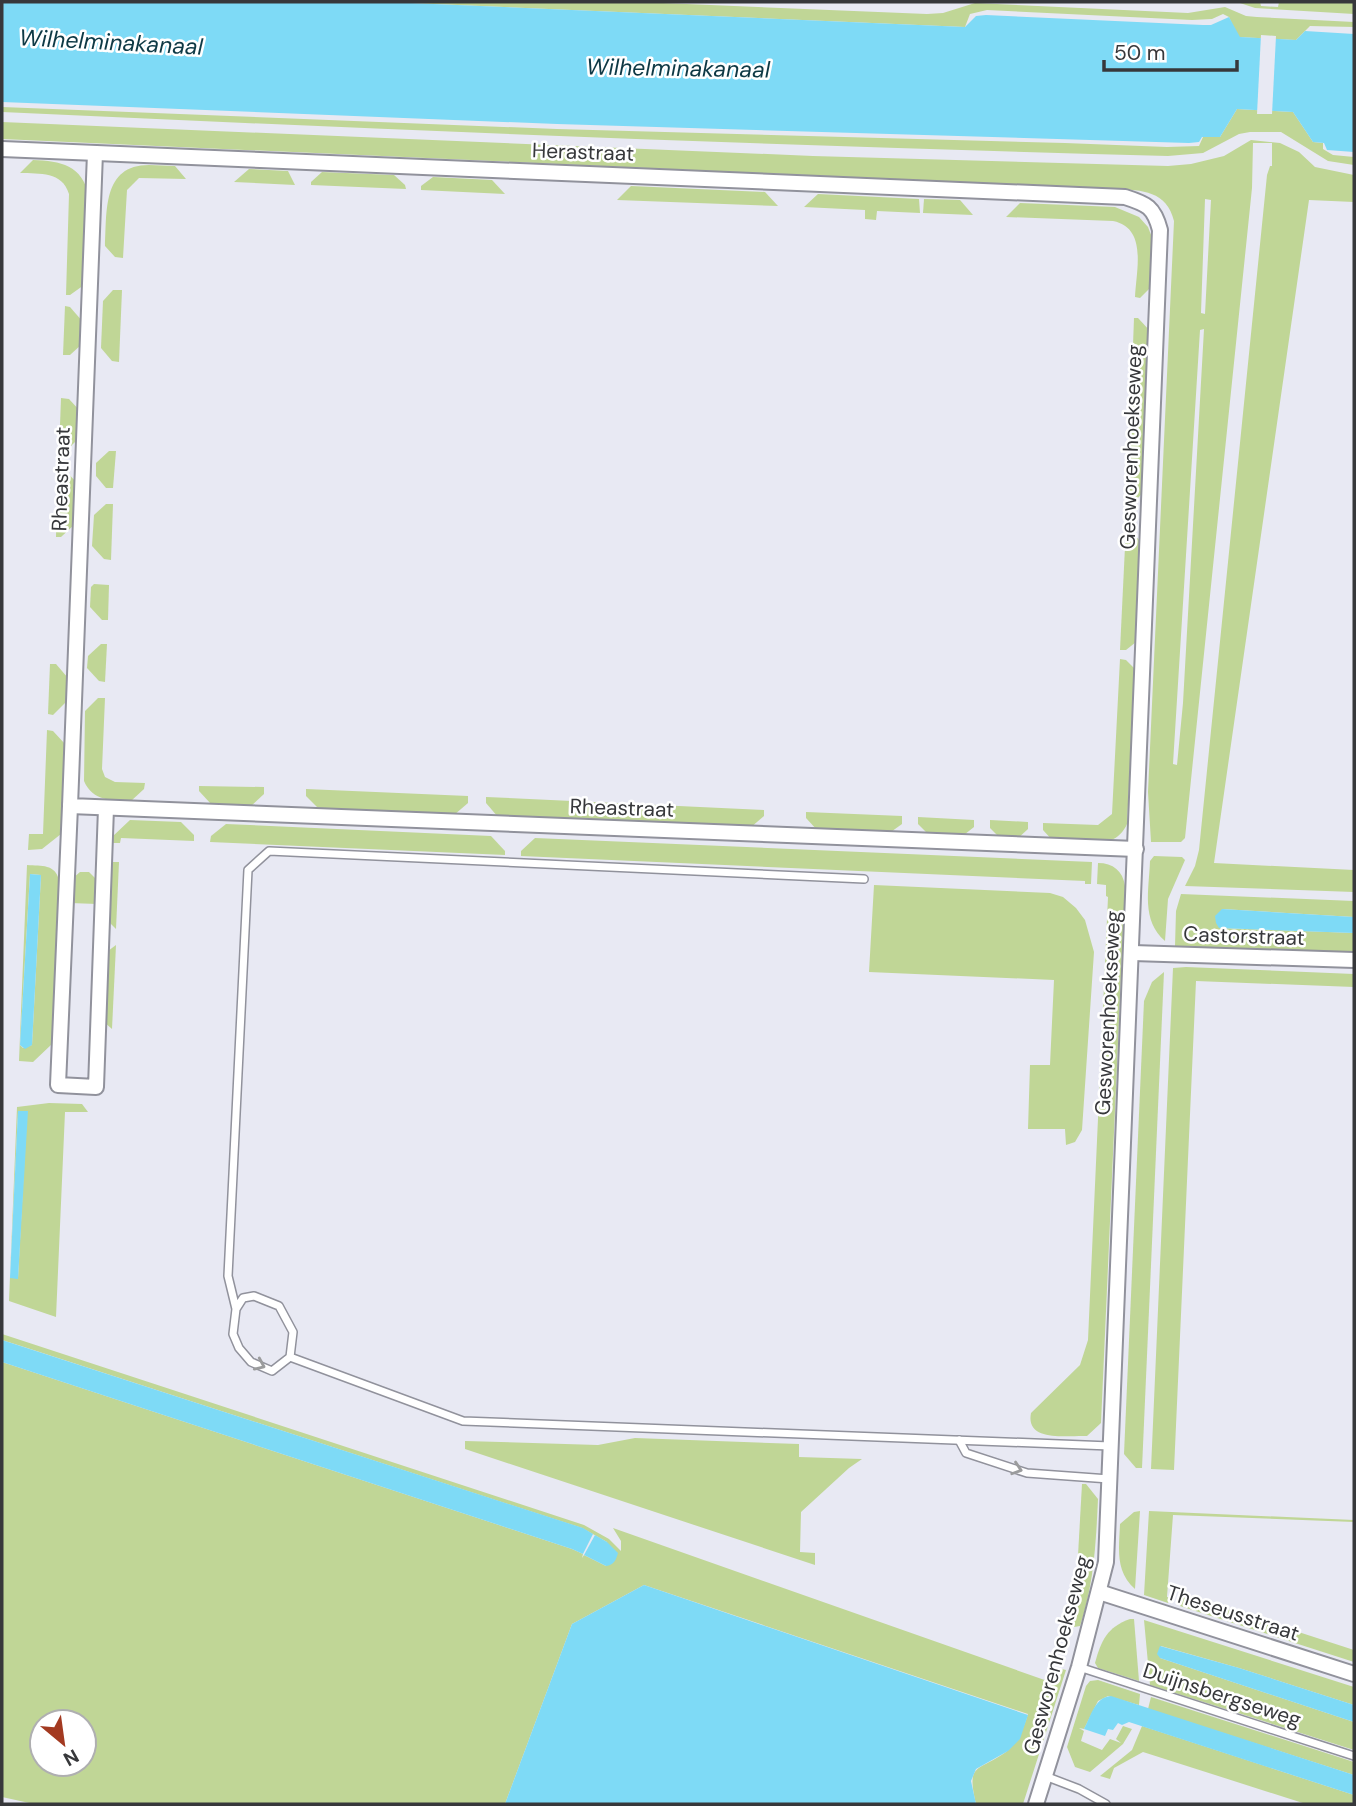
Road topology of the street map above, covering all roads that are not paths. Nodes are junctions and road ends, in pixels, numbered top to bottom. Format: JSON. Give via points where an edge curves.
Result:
{"nodes":[{"id":1,"x":2,"y":149,"type":"edge"},
{"id":2,"x":95,"y":153,"type":"junction"},
{"id":3,"x":1156,"y":215,"type":"joint"},
{"id":4,"x":70,"y":807,"type":"junction"},
{"id":5,"x":106,"y":808,"type":"junction"},
{"id":6,"x":1136,"y":849,"type":"junction"},
{"id":7,"x":864,"y":879,"type":"dead end"},
{"id":8,"x":1133,"y":953,"type":"junction"},
{"id":9,"x":1354,"y":960,"type":"edge"},
{"id":10,"x":236,"y":1309,"type":"junction"},
{"id":11,"x":290,"y":1357,"type":"junction"},
{"id":12,"x":959,"y":1440,"type":"junction"},
{"id":13,"x":1110,"y":1446,"type":"junction"},
{"id":14,"x":1109,"y":1479,"type":"junction"},
{"id":15,"x":1100,"y":1592,"type":"junction"},
{"id":16,"x":1079,"y":1667,"type":"junction"},
{"id":17,"x":1354,"y":1674,"type":"edge"},
{"id":18,"x":1354,"y":1756,"type":"edge"},
{"id":19,"x":1045,"y":1776,"type":"junction"},
{"id":20,"x":1036,"y":1804,"type":"edge"},
{"id":21,"x":1106,"y":1804,"type":"edge"}],
"edges":[{"from":1,"to":2,"type":"street","name":"Herastraat"},
{"from":2,"to":3,"type":"street","name":"Herastraat","via":[[1125,197],[1145,203]]},
{"from":2,"to":4,"type":"street","name":"Rheastraat"},
{"from":3,"to":6,"type":"street","name":"Gesworenhoekseweg","via":[[1160,230]]},
{"from":4,"to":5,"type":"street","name":"Rheastraat"},
{"from":4,"to":5,"type":"street","name":"Rheastraat","via":[[58,1085],[96,1087]]},
{"from":5,"to":6,"type":"street","name":"Rheastraat"},
{"from":6,"to":8,"type":"street","name":"Gesworenhoekseweg"},
{"from":7,"to":10,"type":"lane","via":[[269,851],[248,870],[228,1276]]},
{"from":8,"to":9,"type":"street","name":"Castorstraat"},
{"from":8,"to":13,"type":"street","name":"Gesworenhoekseweg"},
{"from":10,"to":11,"type":"lane","one_way":true,"via":[[233,1334],[251,1362],[272,1371]]},
{"from":10,"to":11,"type":"lane","via":[[243,1298],[254,1296],[279,1306],[293,1332]]},
{"from":11,"to":12,"type":"lane","via":[[463,1421]]},
{"from":12,"to":13,"type":"lane"},
{"from":12,"to":14,"type":"lane","one_way":true,"via":[[966,1453],[1027,1473]]},
{"from":13,"to":14,"type":"street","name":"Gesworenhoekseweg"},
{"from":14,"to":15,"type":"street","name":"Gesworenhoekseweg","via":[[1106,1562]]},
{"from":15,"to":16,"type":"street","name":"Gesworenhoekseweg"},
{"from":15,"to":17,"type":"street","name":"Theseusstraat"},
{"from":16,"to":18,"type":"lane","name":"Duijnsbergseweg"},
{"from":16,"to":19,"type":"street","name":"Gesworenhoekseweg"},
{"from":19,"to":20,"type":"street","name":"Gesworenhoekseweg"},
{"from":19,"to":21,"type":"lane"}]}
